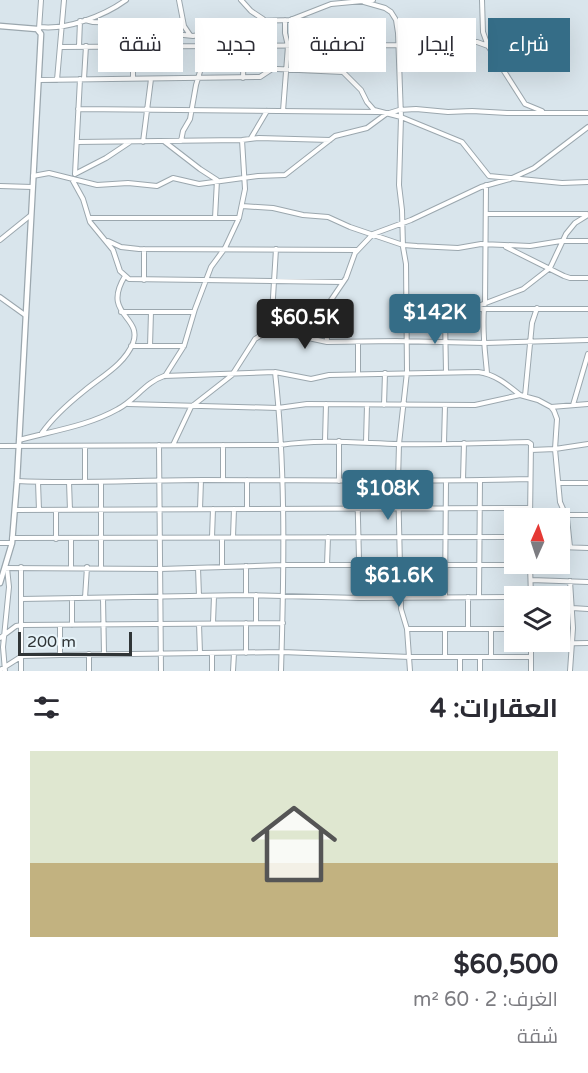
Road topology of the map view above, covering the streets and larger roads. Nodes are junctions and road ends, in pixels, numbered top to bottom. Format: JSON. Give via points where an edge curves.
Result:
{"nodes":[{"id":1,"x":41,"y":0,"type":"edge"},
{"id":2,"x":64,"y":0,"type":"edge"},
{"id":3,"x":126,"y":0,"type":"edge"},
{"id":4,"x":179,"y":0,"type":"edge"},
{"id":5,"x":241,"y":0,"type":"edge"},
{"id":6,"x":373,"y":0,"type":"edge"},
{"id":7,"x":482,"y":0,"type":"edge"},
{"id":8,"x":354,"y":1,"type":"edge"},
{"id":9,"x":364,"y":2,"type":"junction"},
{"id":10,"x":262,"y":18,"type":"edge"},
{"id":11,"x":295,"y":18,"type":"edge"},
{"id":12,"x":289,"y":19,"type":"edge"},
{"id":13,"x":82,"y":20,"type":"junction"},
{"id":14,"x":277,"y":20,"type":"edge"},
{"id":15,"x":285,"y":20,"type":"junction"},
{"id":16,"x":0,"y":26,"type":"edge"},
{"id":17,"x":61,"y":27,"type":"junction"},
{"id":18,"x":39,"y":28,"type":"junction"},
{"id":19,"x":398,"y":35,"type":"edge"},
{"id":20,"x":190,"y":36,"type":"junction"},
{"id":21,"x":195,"y":36,"type":"edge"},
{"id":22,"x":476,"y":42,"type":"edge"},
{"id":23,"x":79,"y":46,"type":"junction"},
{"id":24,"x":86,"y":46,"type":"junction"},
{"id":25,"x":98,"y":46,"type":"edge"},
{"id":26,"x":277,"y":46,"type":"edge"},
{"id":27,"x":288,"y":46,"type":"junction"},
{"id":28,"x":488,"y":46,"type":"joint"},
{"id":29,"x":60,"y":47,"type":"junction"},
{"id":30,"x":286,"y":69,"type":"junction"},
{"id":31,"x":289,"y":69,"type":"edge"},
{"id":32,"x":133,"y":72,"type":"edge"},
{"id":33,"x":200,"y":72,"type":"edge"},
{"id":34,"x":243,"y":72,"type":"edge"},
{"id":35,"x":343,"y":72,"type":"edge"},
{"id":36,"x":400,"y":72,"type":"edge"},
{"id":37,"x":505,"y":72,"type":"edge"},
{"id":38,"x":243,"y":78,"type":"junction"},
{"id":39,"x":82,"y":79,"type":"junction"},
{"id":40,"x":133,"y":79,"type":"junction"},
{"id":41,"x":150,"y":79,"type":"junction"},
{"id":42,"x":198,"y":79,"type":"junction"},
{"id":43,"x":39,"y":80,"type":"junction"},
{"id":44,"x":57,"y":80,"type":"junction"},
{"id":45,"x":78,"y":109,"type":"junction"},
{"id":46,"x":401,"y":110,"type":"junction"},
{"id":47,"x":147,"y":111,"type":"junction"},
{"id":48,"x":191,"y":111,"type":"junction"},
{"id":49,"x":267,"y":111,"type":"junction"},
{"id":50,"x":283,"y":111,"type":"junction"},
{"id":51,"x":380,"y":112,"type":"junction"},
{"id":52,"x":547,"y":112,"type":"junction"},
{"id":53,"x":588,"y":113,"type":"edge"},
{"id":54,"x":386,"y":114,"type":"junction"},
{"id":55,"x":401,"y":117,"type":"junction"},
{"id":56,"x":588,"y":126,"type":"edge"},
{"id":57,"x":250,"y":138,"type":"junction"},
{"id":58,"x":330,"y":140,"type":"junction"},
{"id":59,"x":181,"y":141,"type":"junction"},
{"id":60,"x":242,"y":141,"type":"junction"},
{"id":61,"x":77,"y":142,"type":"junction"},
{"id":62,"x":130,"y":142,"type":"junction"},
{"id":63,"x":143,"y":142,"type":"junction"},
{"id":64,"x":165,"y":142,"type":"junction"},
{"id":65,"x":33,"y":176,"type":"junction"},
{"id":66,"x":72,"y":177,"type":"junction"},
{"id":67,"x":243,"y":178,"type":"junction"},
{"id":68,"x":510,"y":179,"type":"junction"},
{"id":69,"x":217,"y":182,"type":"junction"},
{"id":70,"x":588,"y":182,"type":"edge"},
{"id":71,"x":486,"y":185,"type":"junction"},
{"id":72,"x":0,"y":186,"type":"edge"},
{"id":73,"x":32,"y":187,"type":"junction"},
{"id":74,"x":242,"y":206,"type":"junction"},
{"id":75,"x":486,"y":214,"type":"junction"},
{"id":76,"x":31,"y":215,"type":"junction"},
{"id":77,"x":588,"y":215,"type":"edge"},
{"id":78,"x":89,"y":218,"type":"junction"},
{"id":79,"x":215,"y":218,"type":"junction"},
{"id":80,"x":239,"y":218,"type":"junction"},
{"id":81,"x":403,"y":223,"type":"junction"},
{"id":82,"x":373,"y":234,"type":"junction"},
{"id":83,"x":104,"y":239,"type":"junction"},
{"id":84,"x":0,"y":240,"type":"edge"},
{"id":85,"x":561,"y":241,"type":"junction"},
{"id":86,"x":588,"y":241,"type":"edge"},
{"id":87,"x":486,"y":244,"type":"junction"},
{"id":88,"x":403,"y":245,"type":"junction"},
{"id":89,"x":504,"y":246,"type":"junction"},
{"id":90,"x":225,"y":248,"type":"junction"},
{"id":91,"x":144,"y":249,"type":"junction"},
{"id":92,"x":276,"y":249,"type":"junction"},
{"id":93,"x":358,"y":250,"type":"junction"},
{"id":94,"x":548,"y":270,"type":"junction"},
{"id":95,"x":125,"y":276,"type":"junction"},
{"id":96,"x":588,"y":278,"type":"edge"},
{"id":97,"x":144,"y":280,"type":"junction"},
{"id":98,"x":206,"y":280,"type":"junction"},
{"id":99,"x":274,"y":282,"type":"junction"},
{"id":100,"x":343,"y":282,"type":"junction"},
{"id":101,"x":0,"y":297,"type":"edge"},
{"id":102,"x":326,"y":305,"type":"junction"},
{"id":103,"x":484,"y":306,"type":"junction"},
{"id":104,"x":537,"y":308,"type":"junction"},
{"id":105,"x":588,"y":309,"type":"edge"},
{"id":106,"x":121,"y":312,"type":"junction"},
{"id":107,"x":151,"y":312,"type":"junction"},
{"id":108,"x":194,"y":312,"type":"junction"},
{"id":109,"x":25,"y":315,"type":"junction"},
{"id":110,"x":445,"y":317,"type":"junction"},
{"id":111,"x":407,"y":329,"type":"junction"},
{"id":112,"x":271,"y":330,"type":"junction"},
{"id":113,"x":588,"y":340,"type":"edge"},
{"id":114,"x":327,"y":342,"type":"junction"},
{"id":115,"x":358,"y":342,"type":"junction"},
{"id":116,"x":407,"y":342,"type":"junction"},
{"id":117,"x":446,"y":342,"type":"junction"},
{"id":118,"x":530,"y":342,"type":"junction"},
{"id":119,"x":485,"y":343,"type":"junction"},
{"id":120,"x":131,"y":346,"type":"junction"},
{"id":121,"x":150,"y":346,"type":"junction"},
{"id":122,"x":184,"y":346,"type":"junction"},
{"id":123,"x":588,"y":354,"type":"edge"},
{"id":124,"x":275,"y":372,"type":"junction"},
{"id":125,"x":407,"y":372,"type":"junction"},
{"id":126,"x":446,"y":372,"type":"junction"},
{"id":127,"x":385,"y":373,"type":"junction"},
{"id":128,"x":486,"y":373,"type":"junction"},
{"id":129,"x":358,"y":374,"type":"junction"},
{"id":130,"x":232,"y":375,"type":"junction"},
{"id":131,"x":164,"y":376,"type":"junction"},
{"id":132,"x":523,"y":395,"type":"junction"},
{"id":133,"x":127,"y":404,"type":"junction"},
{"id":134,"x":326,"y":404,"type":"junction"},
{"id":135,"x":588,"y":404,"type":"edge"},
{"id":136,"x":367,"y":405,"type":"junction"},
{"id":137,"x":384,"y":405,"type":"junction"},
{"id":138,"x":445,"y":405,"type":"junction"},
{"id":139,"x":573,"y":405,"type":"junction"},
{"id":140,"x":191,"y":406,"type":"junction"},
{"id":141,"x":404,"y":406,"type":"junction"},
{"id":142,"x":551,"y":407,"type":"junction"},
{"id":143,"x":278,"y":408,"type":"junction"},
{"id":144,"x":42,"y":434,"type":"junction"},
{"id":145,"x":19,"y":440,"type":"junction"},
{"id":146,"x":325,"y":441,"type":"junction"},
{"id":147,"x":339,"y":441,"type":"junction"},
{"id":148,"x":366,"y":442,"type":"junction"},
{"id":149,"x":464,"y":443,"type":"junction"},
{"id":150,"x":399,"y":444,"type":"junction"},
{"id":151,"x":444,"y":444,"type":"junction"},
{"id":152,"x":588,"y":444,"type":"edge"},
{"id":153,"x":159,"y":445,"type":"junction"},
{"id":154,"x":173,"y":445,"type":"junction"},
{"id":155,"x":223,"y":445,"type":"junction"},
{"id":156,"x":280,"y":445,"type":"junction"},
{"id":157,"x":0,"y":446,"type":"edge"},
{"id":158,"x":85,"y":446,"type":"junction"},
{"id":159,"x":19,"y":447,"type":"junction"},
{"id":160,"x":555,"y":449,"type":"junction"},
{"id":161,"x":531,"y":450,"type":"junction"},
{"id":162,"x":530,"y":479,"type":"junction"},
{"id":163,"x":159,"y":480,"type":"junction"},
{"id":164,"x":201,"y":480,"type":"junction"},
{"id":165,"x":224,"y":480,"type":"junction"},
{"id":166,"x":247,"y":480,"type":"junction"},
{"id":167,"x":282,"y":480,"type":"junction"},
{"id":168,"x":463,"y":480,"type":"junction"},
{"id":169,"x":480,"y":480,"type":"junction"},
{"id":170,"x":17,"y":481,"type":"junction"},
{"id":171,"x":339,"y":481,"type":"junction"},
{"id":172,"x":357,"y":481,"type":"junction"},
{"id":173,"x":398,"y":481,"type":"junction"},
{"id":174,"x":446,"y":481,"type":"junction"},
{"id":175,"x":38,"y":482,"type":"junction"},
{"id":176,"x":69,"y":482,"type":"junction"},
{"id":177,"x":86,"y":482,"type":"junction"},
{"id":178,"x":101,"y":482,"type":"junction"},
{"id":179,"x":559,"y":483,"type":"junction"},
{"id":180,"x":588,"y":483,"type":"edge"},
{"id":181,"x":247,"y":508,"type":"junction"},
{"id":182,"x":282,"y":508,"type":"junction"},
{"id":183,"x":445,"y":508,"type":"junction"},
{"id":184,"x":479,"y":508,"type":"junction"},
{"id":185,"x":504,"y":508,"type":"edge"},
{"id":186,"x":530,"y":508,"type":"edge"},
{"id":187,"x":563,"y":508,"type":"edge"},
{"id":188,"x":200,"y":509,"type":"junction"},
{"id":189,"x":213,"y":509,"type":"junction"},
{"id":190,"x":234,"y":509,"type":"junction"},
{"id":191,"x":358,"y":509,"type":"junction"},
{"id":192,"x":15,"y":510,"type":"junction"},
{"id":193,"x":39,"y":510,"type":"junction"},
{"id":194,"x":56,"y":510,"type":"junction"},
{"id":195,"x":70,"y":510,"type":"junction"},
{"id":196,"x":101,"y":510,"type":"junction"},
{"id":197,"x":160,"y":510,"type":"junction"},
{"id":198,"x":399,"y":510,"type":"junction"},
{"id":199,"x":570,"y":515,"type":"edge"},
{"id":200,"x":588,"y":515,"type":"edge"},
{"id":201,"x":212,"y":537,"type":"junction"},
{"id":202,"x":222,"y":537,"type":"junction"},
{"id":203,"x":233,"y":537,"type":"junction"},
{"id":204,"x":283,"y":537,"type":"junction"},
{"id":205,"x":328,"y":537,"type":"junction"},
{"id":206,"x":359,"y":537,"type":"junction"},
{"id":207,"x":445,"y":537,"type":"junction"},
{"id":208,"x":480,"y":537,"type":"junction"},
{"id":209,"x":504,"y":537,"type":"edge"},
{"id":210,"x":399,"y":538,"type":"junction"},
{"id":211,"x":56,"y":539,"type":"junction"},
{"id":212,"x":102,"y":539,"type":"junction"},
{"id":213,"x":160,"y":539,"type":"junction"},
{"id":214,"x":71,"y":540,"type":"junction"},
{"id":215,"x":12,"y":541,"type":"junction"},
{"id":216,"x":0,"y":543,"type":"edge"},
{"id":217,"x":570,"y":548,"type":"edge"},
{"id":218,"x":588,"y":548,"type":"edge"},
{"id":219,"x":444,"y":564,"type":"junction"},
{"id":220,"x":283,"y":565,"type":"junction"},
{"id":221,"x":327,"y":565,"type":"junction"},
{"id":222,"x":359,"y":565,"type":"junction"},
{"id":223,"x":222,"y":566,"type":"junction"},
{"id":224,"x":246,"y":566,"type":"junction"},
{"id":225,"x":400,"y":566,"type":"junction"},
{"id":226,"x":480,"y":566,"type":"junction"},
{"id":227,"x":504,"y":566,"type":"edge"},
{"id":228,"x":21,"y":567,"type":"junction"},
{"id":229,"x":71,"y":567,"type":"junction"},
{"id":230,"x":87,"y":567,"type":"junction"},
{"id":231,"x":6,"y":568,"type":"junction"},
{"id":232,"x":101,"y":568,"type":"junction"},
{"id":233,"x":198,"y":568,"type":"junction"},
{"id":234,"x":160,"y":569,"type":"junction"},
{"id":235,"x":531,"y":574,"type":"edge"},
{"id":236,"x":531,"y":580,"type":"junction"},
{"id":237,"x":570,"y":581,"type":"junction"},
{"id":238,"x":588,"y":582,"type":"edge"},
{"id":239,"x":0,"y":583,"type":"edge"},
{"id":240,"x":531,"y":586,"type":"edge"},
{"id":241,"x":246,"y":595,"type":"junction"},
{"id":242,"x":256,"y":595,"type":"junction"},
{"id":243,"x":160,"y":596,"type":"junction"},
{"id":244,"x":199,"y":596,"type":"junction"},
{"id":245,"x":214,"y":596,"type":"junction"},
{"id":246,"x":283,"y":597,"type":"junction"},
{"id":247,"x":400,"y":597,"type":"junction"},
{"id":248,"x":445,"y":597,"type":"junction"},
{"id":249,"x":468,"y":597,"type":"junction"},
{"id":250,"x":480,"y":597,"type":"junction"},
{"id":251,"x":504,"y":597,"type":"edge"},
{"id":252,"x":72,"y":598,"type":"junction"},
{"id":253,"x":85,"y":598,"type":"junction"},
{"id":254,"x":103,"y":598,"type":"junction"},
{"id":255,"x":360,"y":598,"type":"junction"},
{"id":256,"x":21,"y":599,"type":"junction"},
{"id":257,"x":572,"y":608,"type":"junction"},
{"id":258,"x":588,"y":609,"type":"edge"},
{"id":259,"x":213,"y":623,"type":"junction"},
{"id":260,"x":246,"y":623,"type":"junction"},
{"id":261,"x":256,"y":623,"type":"junction"},
{"id":262,"x":283,"y":623,"type":"junction"},
{"id":263,"x":160,"y":624,"type":"junction"},
{"id":264,"x":199,"y":624,"type":"junction"},
{"id":265,"x":22,"y":625,"type":"junction"},
{"id":266,"x":60,"y":625,"type":"junction"},
{"id":267,"x":72,"y":625,"type":"junction"},
{"id":268,"x":104,"y":625,"type":"junction"},
{"id":269,"x":407,"y":629,"type":"junction"},
{"id":270,"x":445,"y":629,"type":"junction"},
{"id":271,"x":468,"y":629,"type":"junction"},
{"id":272,"x":491,"y":629,"type":"junction"},
{"id":273,"x":504,"y":629,"type":"edge"},
{"id":274,"x":2,"y":637,"type":"edge"},
{"id":275,"x":588,"y":643,"type":"edge"},
{"id":276,"x":572,"y":644,"type":"junction"},
{"id":277,"x":246,"y":652,"type":"junction"},
{"id":278,"x":282,"y":652,"type":"junction"},
{"id":279,"x":531,"y":652,"type":"edge"},
{"id":280,"x":160,"y":653,"type":"junction"},
{"id":281,"x":200,"y":653,"type":"junction"},
{"id":282,"x":212,"y":653,"type":"junction"},
{"id":283,"x":234,"y":653,"type":"junction"},
{"id":284,"x":89,"y":654,"type":"junction"},
{"id":285,"x":104,"y":654,"type":"junction"},
{"id":286,"x":60,"y":655,"type":"junction"},
{"id":287,"x":22,"y":656,"type":"junction"},
{"id":288,"x":410,"y":657,"type":"junction"},
{"id":289,"x":445,"y":657,"type":"junction"},
{"id":290,"x":460,"y":657,"type":"junction"},
{"id":291,"x":480,"y":657,"type":"junction"},
{"id":292,"x":491,"y":657,"type":"junction"},
{"id":293,"x":531,"y":657,"type":"junction"},
{"id":294,"x":5,"y":669,"type":"edge"},
{"id":295,"x":0,"y":670,"type":"edge"},
{"id":296,"x":21,"y":671,"type":"edge"},
{"id":297,"x":88,"y":671,"type":"edge"},
{"id":298,"x":161,"y":671,"type":"edge"},
{"id":299,"x":212,"y":671,"type":"edge"},
{"id":300,"x":233,"y":671,"type":"edge"},
{"id":301,"x":281,"y":671,"type":"edge"},
{"id":302,"x":410,"y":671,"type":"edge"},
{"id":303,"x":460,"y":671,"type":"edge"},
{"id":304,"x":480,"y":671,"type":"edge"},
{"id":305,"x":531,"y":671,"type":"edge"},
{"id":306,"x":570,"y":671,"type":"edge"}],
"edges":[{"from":1,"to":18,"type":"street"},
{"from":2,"to":17,"type":"street"},
{"from":3,"to":13,"type":"street","via":[[106,13]]},
{"from":4,"to":20,"type":"street"},
{"from":5,"to":10,"type":"street"},
{"from":6,"to":9,"type":"street"},
{"from":7,"to":28,"type":"street","via":[[483,32]]},
{"from":8,"to":9,"type":"street"},
{"from":8,"to":11,"type":"street","via":[[331,4]]},
{"from":9,"to":19,"type":"street","via":[[391,12]]},
{"from":12,"to":15,"type":"street"},
{"from":13,"to":17,"type":"street"},
{"from":13,"to":20,"type":"street","via":[[124,23]]},
{"from":13,"to":23,"type":"street"},
{"from":14,"to":15,"type":"street"},
{"from":15,"to":27,"type":"street"},
{"from":16,"to":18,"type":"street"},
{"from":17,"to":18,"type":"street"},
{"from":17,"to":29,"type":"street"},
{"from":18,"to":43,"type":"street"},
{"from":20,"to":21,"type":"street"},
{"from":22,"to":28,"type":"street"},
{"from":23,"to":24,"type":"street"},
{"from":23,"to":29,"type":"street"},
{"from":24,"to":25,"type":"street"},
{"from":24,"to":39,"type":"street"},
{"from":26,"to":27,"type":"street"},
{"from":27,"to":30,"type":"street"},
{"from":29,"to":44,"type":"street"},
{"from":30,"to":31,"type":"street"},
{"from":30,"to":38,"type":"street","via":[[274,69],[263,77]]},
{"from":30,"to":50,"type":"street"},
{"from":32,"to":40,"type":"street"},
{"from":33,"to":42,"type":"street"},
{"from":34,"to":38,"type":"street"},
{"from":35,"to":51,"type":"street","via":[[371,107]]},
{"from":36,"to":46,"type":"street"},
{"from":37,"to":52,"type":"street","via":[[525,104]]},
{"from":38,"to":42,"type":"street"},
{"from":39,"to":40,"type":"street"},
{"from":39,"to":44,"type":"street"},
{"from":39,"to":45,"type":"street"},
{"from":40,"to":41,"type":"street"},
{"from":41,"to":42,"type":"street"},
{"from":41,"to":47,"type":"street"},
{"from":42,"to":48,"type":"street"},
{"from":43,"to":44,"type":"street"},
{"from":43,"to":65,"type":"street"},
{"from":45,"to":47,"type":"street"},
{"from":45,"to":61,"type":"street"},
{"from":46,"to":52,"type":"street"},
{"from":46,"to":54,"type":"street"},
{"from":46,"to":55,"type":"street"},
{"from":47,"to":48,"type":"street"},
{"from":47,"to":63,"type":"street"},
{"from":48,"to":49,"type":"street"},
{"from":48,"to":59,"type":"street"},
{"from":49,"to":50,"type":"street"},
{"from":49,"to":57,"type":"street"},
{"from":50,"to":51,"type":"street"},
{"from":51,"to":54,"type":"street"},
{"from":52,"to":53,"type":"street"},
{"from":54,"to":55,"type":"street"},
{"from":54,"to":58,"type":"street","via":[[367,128]]},
{"from":55,"to":68,"type":"street","via":[[462,142],[486,174]]},
{"from":55,"to":81,"type":"street","via":[[399,185]]},
{"from":56,"to":68,"type":"street","via":[[540,165]]},
{"from":57,"to":58,"type":"street"},
{"from":57,"to":60,"type":"street"},
{"from":58,"to":67,"type":"street","via":[[288,174]]},
{"from":59,"to":60,"type":"street"},
{"from":59,"to":64,"type":"street"},
{"from":60,"to":67,"type":"street"},
{"from":61,"to":62,"type":"street"},
{"from":61,"to":66,"type":"street"},
{"from":62,"to":63,"type":"street"},
{"from":62,"to":66,"type":"street"},
{"from":63,"to":64,"type":"street"},
{"from":64,"to":69,"type":"street"},
{"from":65,"to":66,"type":"street","via":[[49,172]]},
{"from":65,"to":73,"type":"street"},
{"from":66,"to":69,"type":"street","via":[[97,184],[157,186],[173,178]]},
{"from":66,"to":78,"type":"street"},
{"from":67,"to":69,"type":"street"},
{"from":67,"to":74,"type":"street"},
{"from":68,"to":70,"type":"street"},
{"from":68,"to":71,"type":"street"},
{"from":69,"to":79,"type":"street"},
{"from":71,"to":75,"type":"street"},
{"from":71,"to":81,"type":"street"},
{"from":72,"to":73,"type":"street"},
{"from":73,"to":76,"type":"street"},
{"from":74,"to":80,"type":"street"},
{"from":74,"to":82,"type":"street","via":[[324,216]]},
{"from":75,"to":77,"type":"street"},
{"from":75,"to":87,"type":"street"},
{"from":76,"to":84,"type":"street"},
{"from":76,"to":109,"type":"street"},
{"from":77,"to":85,"type":"street"},
{"from":78,"to":79,"type":"street"},
{"from":78,"to":83,"type":"street"},
{"from":79,"to":80,"type":"street"},
{"from":80,"to":90,"type":"street"},
{"from":81,"to":82,"type":"street"},
{"from":81,"to":88,"type":"street"},
{"from":82,"to":88,"type":"street"},
{"from":82,"to":93,"type":"street"},
{"from":83,"to":91,"type":"street"},
{"from":83,"to":95,"type":"street"},
{"from":85,"to":86,"type":"street"},
{"from":85,"to":89,"type":"street"},
{"from":85,"to":94,"type":"street"},
{"from":87,"to":88,"type":"street","via":[[458,248]]},
{"from":87,"to":89,"type":"street"},
{"from":87,"to":103,"type":"street"},
{"from":88,"to":111,"type":"street"},
{"from":89,"to":94,"type":"street"},
{"from":90,"to":91,"type":"street"},
{"from":90,"to":92,"type":"street"},
{"from":90,"to":98,"type":"street"},
{"from":91,"to":97,"type":"street"},
{"from":92,"to":93,"type":"street"},
{"from":92,"to":99,"type":"street"},
{"from":93,"to":100,"type":"street"},
{"from":94,"to":96,"type":"street","via":[[570,278]]},
{"from":94,"to":103,"type":"street","via":[[524,289]]},
{"from":95,"to":97,"type":"street"},
{"from":95,"to":106,"type":"street","via":[[117,296]]},
{"from":97,"to":98,"type":"street"},
{"from":98,"to":99,"type":"street"},
{"from":98,"to":108,"type":"street"},
{"from":99,"to":100,"type":"street"},
{"from":99,"to":112,"type":"street"},
{"from":100,"to":102,"type":"street"},
{"from":101,"to":109,"type":"street"},
{"from":102,"to":112,"type":"street","via":[[297,314]]},
{"from":102,"to":114,"type":"street"},
{"from":103,"to":104,"type":"street"},
{"from":103,"to":110,"type":"street"},
{"from":103,"to":119,"type":"street"},
{"from":104,"to":105,"type":"street"},
{"from":104,"to":118,"type":"street"},
{"from":106,"to":107,"type":"street"},
{"from":106,"to":120,"type":"street","via":[[133,324]]},
{"from":107,"to":108,"type":"street"},
{"from":107,"to":121,"type":"street"},
{"from":108,"to":122,"type":"street"},
{"from":109,"to":145,"type":"street"},
{"from":110,"to":111,"type":"street","via":[[418,322]]},
{"from":110,"to":117,"type":"street"},
{"from":111,"to":116,"type":"street"},
{"from":112,"to":114,"type":"street"},
{"from":112,"to":130,"type":"street","via":[[251,343]]},
{"from":113,"to":118,"type":"street"},
{"from":114,"to":115,"type":"street"},
{"from":115,"to":116,"type":"street"},
{"from":115,"to":129,"type":"street"},
{"from":116,"to":117,"type":"street"},
{"from":116,"to":125,"type":"street"},
{"from":117,"to":119,"type":"street"},
{"from":117,"to":126,"type":"street"},
{"from":118,"to":119,"type":"street"},
{"from":118,"to":132,"type":"street"},
{"from":119,"to":128,"type":"street"},
{"from":120,"to":121,"type":"street"},
{"from":120,"to":144,"type":"street","via":[[108,374],[71,402]]},
{"from":121,"to":122,"type":"street"},
{"from":122,"to":131,"type":"street"},
{"from":123,"to":139,"type":"street"},
{"from":124,"to":129,"type":"street","via":[[311,379]]},
{"from":124,"to":130,"type":"street"},
{"from":124,"to":143,"type":"street"},
{"from":125,"to":126,"type":"street"},
{"from":125,"to":127,"type":"street"},
{"from":125,"to":141,"type":"street"},
{"from":126,"to":128,"type":"street"},
{"from":127,"to":129,"type":"street"},
{"from":127,"to":137,"type":"street"},
{"from":128,"to":132,"type":"street"},
{"from":130,"to":131,"type":"street"},
{"from":130,"to":140,"type":"street"},
{"from":131,"to":133,"type":"street"},
{"from":132,"to":138,"type":"street","via":[[475,405]]},
{"from":132,"to":142,"type":"street"},
{"from":133,"to":140,"type":"street"},
{"from":133,"to":144,"type":"street","via":[[96,419]]},
{"from":134,"to":136,"type":"street"},
{"from":134,"to":143,"type":"street"},
{"from":134,"to":146,"type":"street"},
{"from":135,"to":139,"type":"street"},
{"from":136,"to":137,"type":"street"},
{"from":136,"to":148,"type":"street"},
{"from":137,"to":141,"type":"street"},
{"from":138,"to":141,"type":"street"},
{"from":138,"to":151,"type":"street"},
{"from":139,"to":142,"type":"street"},
{"from":140,"to":143,"type":"street"},
{"from":140,"to":154,"type":"street"},
{"from":141,"to":150,"type":"street"},
{"from":142,"to":160,"type":"street","via":[[557,419]]},
{"from":143,"to":156,"type":"street"},
{"from":144,"to":145,"type":"street"},
{"from":145,"to":159,"type":"street"},
{"from":146,"to":147,"type":"street"},
{"from":146,"to":156,"type":"street"},
{"from":147,"to":148,"type":"street"},
{"from":147,"to":171,"type":"street"},
{"from":148,"to":150,"type":"street"},
{"from":149,"to":151,"type":"street"},
{"from":149,"to":161,"type":"street","via":[[528,442]]},
{"from":149,"to":168,"type":"street"},
{"from":150,"to":151,"type":"street"},
{"from":150,"to":173,"type":"street"},
{"from":152,"to":160,"type":"street"},
{"from":153,"to":154,"type":"street"},
{"from":153,"to":158,"type":"street"},
{"from":153,"to":163,"type":"street"},
{"from":154,"to":155,"type":"street"},
{"from":155,"to":156,"type":"street"},
{"from":155,"to":165,"type":"street"},
{"from":156,"to":167,"type":"street"},
{"from":157,"to":159,"type":"street"},
{"from":158,"to":159,"type":"street"},
{"from":158,"to":177,"type":"street"},
{"from":159,"to":170,"type":"street"},
{"from":160,"to":161,"type":"street"},
{"from":160,"to":179,"type":"street"},
{"from":161,"to":162,"type":"street"},
{"from":162,"to":169,"type":"street"},
{"from":162,"to":186,"type":"street"},
{"from":163,"to":164,"type":"street"},
{"from":163,"to":178,"type":"street"},
{"from":163,"to":197,"type":"street"},
{"from":164,"to":165,"type":"street"},
{"from":164,"to":188,"type":"street"},
{"from":165,"to":166,"type":"street"},
{"from":166,"to":167,"type":"street"},
{"from":166,"to":181,"type":"street"},
{"from":167,"to":171,"type":"street"},
{"from":167,"to":182,"type":"street"},
{"from":168,"to":169,"type":"street"},
{"from":168,"to":174,"type":"street"},
{"from":169,"to":184,"type":"street"},
{"from":170,"to":175,"type":"street"},
{"from":170,"to":192,"type":"street"},
{"from":171,"to":172,"type":"street"},
{"from":172,"to":173,"type":"street"},
{"from":172,"to":191,"type":"street"},
{"from":173,"to":174,"type":"street"},
{"from":173,"to":198,"type":"street"},
{"from":174,"to":183,"type":"street"},
{"from":175,"to":176,"type":"street"},
{"from":175,"to":193,"type":"street"},
{"from":176,"to":177,"type":"street"},
{"from":176,"to":195,"type":"street"},
{"from":177,"to":178,"type":"street"},
{"from":178,"to":196,"type":"street"},
{"from":179,"to":180,"type":"street"},
{"from":179,"to":187,"type":"street"},
{"from":181,"to":182,"type":"street"},
{"from":181,"to":190,"type":"street"},
{"from":182,"to":191,"type":"street"},
{"from":182,"to":204,"type":"street"},
{"from":183,"to":184,"type":"street"},
{"from":183,"to":198,"type":"street"},
{"from":183,"to":207,"type":"street"},
{"from":184,"to":185,"type":"street"},
{"from":184,"to":208,"type":"street"},
{"from":188,"to":189,"type":"street"},
{"from":188,"to":197,"type":"street"},
{"from":189,"to":190,"type":"street"},
{"from":189,"to":201,"type":"street"},
{"from":190,"to":203,"type":"street"},
{"from":191,"to":198,"type":"street"},
{"from":191,"to":206,"type":"street"},
{"from":192,"to":193,"type":"street"},
{"from":192,"to":215,"type":"street"},
{"from":193,"to":194,"type":"street"},
{"from":194,"to":195,"type":"street"},
{"from":194,"to":211,"type":"street"},
{"from":195,"to":196,"type":"street"},
{"from":196,"to":197,"type":"street"},
{"from":196,"to":212,"type":"street"},
{"from":197,"to":213,"type":"street"},
{"from":198,"to":210,"type":"street"},
{"from":199,"to":200,"type":"street"},
{"from":201,"to":202,"type":"street"},
{"from":201,"to":213,"type":"street"},
{"from":202,"to":203,"type":"street"},
{"from":202,"to":223,"type":"street"},
{"from":203,"to":204,"type":"street"},
{"from":204,"to":205,"type":"street"},
{"from":204,"to":220,"type":"street"},
{"from":205,"to":206,"type":"street"},
{"from":205,"to":221,"type":"street"},
{"from":206,"to":210,"type":"street"},
{"from":206,"to":222,"type":"street"},
{"from":207,"to":208,"type":"street"},
{"from":207,"to":210,"type":"street"},
{"from":207,"to":219,"type":"street"},
{"from":208,"to":209,"type":"street"},
{"from":208,"to":226,"type":"street"},
{"from":210,"to":225,"type":"street"},
{"from":211,"to":214,"type":"street"},
{"from":211,"to":215,"type":"street"},
{"from":212,"to":213,"type":"street"},
{"from":212,"to":214,"type":"street"},
{"from":212,"to":232,"type":"street"},
{"from":213,"to":234,"type":"street"},
{"from":214,"to":229,"type":"street"},
{"from":215,"to":216,"type":"street"},
{"from":215,"to":231,"type":"street"},
{"from":217,"to":218,"type":"street"},
{"from":219,"to":225,"type":"street"},
{"from":219,"to":226,"type":"street"},
{"from":219,"to":248,"type":"street"},
{"from":220,"to":221,"type":"street"},
{"from":220,"to":224,"type":"street"},
{"from":220,"to":246,"type":"street"},
{"from":221,"to":222,"type":"street"},
{"from":222,"to":225,"type":"street"},
{"from":222,"to":255,"type":"street"},
{"from":223,"to":224,"type":"street"},
{"from":223,"to":233,"type":"street"},
{"from":224,"to":241,"type":"street"},
{"from":225,"to":247,"type":"street"},
{"from":226,"to":227,"type":"street"},
{"from":226,"to":250,"type":"street"},
{"from":228,"to":229,"type":"street"},
{"from":228,"to":231,"type":"street"},
{"from":228,"to":256,"type":"street"},
{"from":229,"to":230,"type":"street"},
{"from":230,"to":232,"type":"street"},
{"from":230,"to":253,"type":"street"},
{"from":231,"to":239,"type":"street"},
{"from":231,"to":274,"type":"street","via":[[9,587]]},
{"from":232,"to":234,"type":"street"},
{"from":233,"to":234,"type":"street"},
{"from":233,"to":244,"type":"street"},
{"from":234,"to":243,"type":"street"},
{"from":235,"to":236,"type":"street"},
{"from":236,"to":237,"type":"street"},
{"from":236,"to":240,"type":"street"},
{"from":237,"to":238,"type":"street"},
{"from":237,"to":257,"type":"street"},
{"from":241,"to":242,"type":"street"},
{"from":241,"to":245,"type":"street"},
{"from":242,"to":246,"type":"street"},
{"from":242,"to":261,"type":"street"},
{"from":243,"to":244,"type":"street"},
{"from":243,"to":254,"type":"street"},
{"from":243,"to":263,"type":"street"},
{"from":244,"to":245,"type":"street"},
{"from":245,"to":259,"type":"street"},
{"from":246,"to":255,"type":"street"},
{"from":246,"to":262,"type":"street"},
{"from":247,"to":248,"type":"street"},
{"from":247,"to":255,"type":"street"},
{"from":247,"to":269,"type":"street"},
{"from":248,"to":249,"type":"street"},
{"from":249,"to":250,"type":"street"},
{"from":249,"to":271,"type":"street"},
{"from":250,"to":251,"type":"street"},
{"from":252,"to":253,"type":"street"},
{"from":252,"to":256,"type":"street"},
{"from":252,"to":267,"type":"street"},
{"from":253,"to":254,"type":"street"},
{"from":254,"to":268,"type":"street"},
{"from":256,"to":265,"type":"street"},
{"from":257,"to":258,"type":"street"},
{"from":257,"to":276,"type":"street"},
{"from":259,"to":260,"type":"street"},
{"from":259,"to":264,"type":"street"},
{"from":260,"to":261,"type":"street"},
{"from":260,"to":277,"type":"street"},
{"from":261,"to":262,"type":"street"},
{"from":262,"to":278,"type":"street"},
{"from":263,"to":264,"type":"street"},
{"from":263,"to":268,"type":"street"},
{"from":263,"to":280,"type":"street"},
{"from":264,"to":281,"type":"street"},
{"from":265,"to":266,"type":"street"},
{"from":265,"to":274,"type":"street"},
{"from":265,"to":287,"type":"street"},
{"from":266,"to":267,"type":"street"},
{"from":266,"to":286,"type":"street"},
{"from":267,"to":268,"type":"street"},
{"from":268,"to":285,"type":"street"},
{"from":269,"to":270,"type":"street"},
{"from":269,"to":288,"type":"street"},
{"from":270,"to":271,"type":"street"},
{"from":270,"to":289,"type":"street"},
{"from":271,"to":272,"type":"street"},
{"from":272,"to":273,"type":"street"},
{"from":272,"to":292,"type":"street"},
{"from":274,"to":294,"type":"street"},
{"from":275,"to":276,"type":"street"},
{"from":276,"to":306,"type":"street"},
{"from":277,"to":278,"type":"street"},
{"from":277,"to":283,"type":"street"},
{"from":278,"to":288,"type":"street"},
{"from":278,"to":301,"type":"street"},
{"from":279,"to":293,"type":"street"},
{"from":280,"to":281,"type":"street"},
{"from":280,"to":285,"type":"street"},
{"from":280,"to":298,"type":"street"},
{"from":281,"to":282,"type":"street"},
{"from":282,"to":283,"type":"street"},
{"from":282,"to":299,"type":"street"},
{"from":283,"to":300,"type":"street"},
{"from":284,"to":285,"type":"street"},
{"from":284,"to":286,"type":"street"},
{"from":284,"to":297,"type":"street"},
{"from":286,"to":287,"type":"street"},
{"from":287,"to":294,"type":"street"},
{"from":287,"to":296,"type":"street"},
{"from":288,"to":289,"type":"street"},
{"from":288,"to":302,"type":"street"},
{"from":289,"to":290,"type":"street"},
{"from":290,"to":291,"type":"street"},
{"from":290,"to":303,"type":"street"},
{"from":291,"to":292,"type":"street"},
{"from":291,"to":304,"type":"street"},
{"from":292,"to":293,"type":"street"},
{"from":293,"to":305,"type":"street"},
{"from":294,"to":295,"type":"street"}]}
